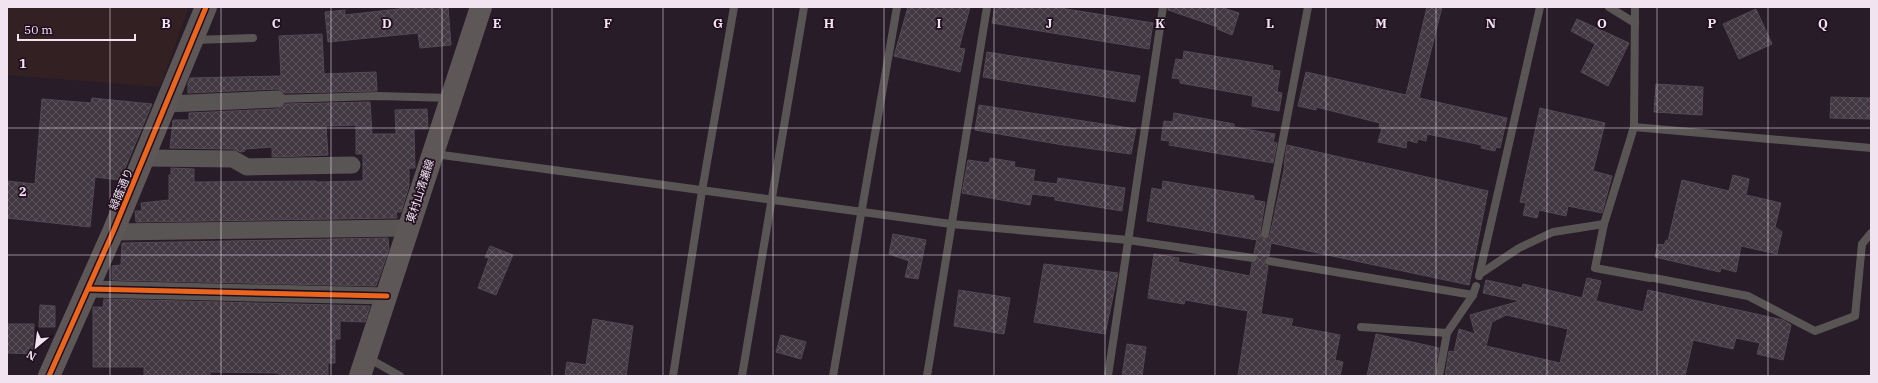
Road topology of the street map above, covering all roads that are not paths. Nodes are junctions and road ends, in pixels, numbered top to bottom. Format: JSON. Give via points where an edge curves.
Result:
{"nodes":[{"id":1,"x":206,"y":7,"type":"edge"},
{"id":2,"x":481,"y":7,"type":"edge"},
{"id":3,"x":734,"y":7,"type":"edge"},
{"id":4,"x":804,"y":7,"type":"edge"},
{"id":5,"x":897,"y":7,"type":"edge"},
{"id":6,"x":987,"y":7,"type":"edge"},
{"id":7,"x":1163,"y":7,"type":"edge"},
{"id":8,"x":1308,"y":7,"type":"edge"},
{"id":9,"x":1540,"y":7,"type":"edge"},
{"id":10,"x":1610,"y":7,"type":"edge"},
{"id":11,"x":1635,"y":7,"type":"edge"},
{"id":12,"x":1635,"y":23,"type":"junction"},
{"id":13,"x":253,"y":38,"type":"dead end"},
{"id":14,"x":193,"y":40,"type":"junction"},
{"id":15,"x":277,"y":98,"type":"joint"},
{"id":16,"x":452,"y":98,"type":"junction"},
{"id":17,"x":167,"y":104,"type":"junction"},
{"id":18,"x":1634,"y":126,"type":"junction"},
{"id":19,"x":1871,"y":148,"type":"edge"},
{"id":20,"x":433,"y":154,"type":"junction"},
{"id":21,"x":145,"y":158,"type":"junction"},
{"id":22,"x":352,"y":165,"type":"dead end"},
{"id":23,"x":702,"y":190,"type":"junction"},
{"id":24,"x":772,"y":199,"type":"junction"},
{"id":25,"x":862,"y":212,"type":"junction"},
{"id":26,"x":951,"y":224,"type":"junction"},
{"id":27,"x":1604,"y":224,"type":"junction"},
{"id":28,"x":408,"y":228,"type":"junction"},
{"id":29,"x":113,"y":232,"type":"junction"},
{"id":30,"x":1871,"y":233,"type":"edge"},
{"id":31,"x":1265,"y":234,"type":"dead end"},
{"id":32,"x":1128,"y":240,"type":"junction"},
{"id":33,"x":1253,"y":258,"type":"dead end"},
{"id":34,"x":1269,"y":261,"type":"dead end"},
{"id":35,"x":1477,"y":283,"type":"junction"},
{"id":36,"x":89,"y":289,"type":"junction"},
{"id":37,"x":387,"y":296,"type":"junction"},
{"id":38,"x":1361,"y":327,"type":"dead end"},
{"id":39,"x":1447,"y":333,"type":"junction"},
{"id":40,"x":364,"y":367,"type":"edge"},
{"id":41,"x":49,"y":376,"type":"edge"},
{"id":42,"x":400,"y":376,"type":"edge"},
{"id":43,"x":673,"y":376,"type":"edge"},
{"id":44,"x":742,"y":376,"type":"edge"},
{"id":45,"x":833,"y":376,"type":"edge"},
{"id":46,"x":927,"y":376,"type":"edge"},
{"id":47,"x":1108,"y":376,"type":"edge"},
{"id":48,"x":1439,"y":376,"type":"edge"}],
"edges":[{"from":1,"to":14,"type":"street","name":"緑蔭通り"},
{"from":2,"to":16,"type":"street","name":"東村山清瀬線"},
{"from":3,"to":23,"type":"lane"},
{"from":4,"to":24,"type":"lane"},
{"from":5,"to":25,"type":"lane"},
{"from":6,"to":26,"type":"lane"},
{"from":7,"to":32,"type":"lane"},
{"from":8,"to":31,"type":"lane"},
{"from":9,"to":35,"type":"lane"},
{"from":10,"to":12,"type":"lane"},
{"from":11,"to":12,"type":"lane"},
{"from":12,"to":18,"type":"lane"},
{"from":13,"to":14,"type":"lane"},
{"from":14,"to":17,"type":"street","name":"緑蔭通り"},
{"from":15,"to":16,"type":"lane"},
{"from":15,"to":17,"type":"street"},
{"from":16,"to":20,"type":"street","name":"東村山清瀬線"},
{"from":17,"to":21,"type":"street","name":"緑蔭通り"},
{"from":18,"to":19,"type":"lane"},
{"from":18,"to":27,"type":"lane"},
{"from":20,"to":23,"type":"lane"},
{"from":20,"to":28,"type":"street","name":"東村山清瀬線"},
{"from":21,"to":22,"type":"street","via":[[233,159],[247,167]]},
{"from":21,"to":29,"type":"street","name":"緑蔭通り"},
{"from":23,"to":24,"type":"lane"},
{"from":23,"to":43,"type":"lane"},
{"from":24,"to":25,"type":"lane"},
{"from":24,"to":44,"type":"lane"},
{"from":25,"to":26,"type":"lane"},
{"from":25,"to":45,"type":"lane"},
{"from":26,"to":32,"type":"lane"},
{"from":26,"to":46,"type":"lane"},
{"from":27,"to":30,"type":"lane","via":[[1595,268],[1748,296],[1815,331],[1855,316],[1862,244]]},
{"from":27,"to":35,"type":"lane","via":[[1553,232],[1519,248]]},
{"from":28,"to":29,"type":"street"},
{"from":28,"to":37,"type":"street","name":"東村山清瀬線"},
{"from":29,"to":36,"type":"street","name":"緑蔭通り"},
{"from":32,"to":33,"type":"lane"},
{"from":32,"to":47,"type":"lane"},
{"from":34,"to":35,"type":"lane"},
{"from":35,"to":39,"type":"lane"},
{"from":36,"to":37,"type":"street"},
{"from":36,"to":41,"type":"street","name":"緑蔭通り"},
{"from":37,"to":40,"type":"street","name":"東村山清瀬線"},
{"from":38,"to":39,"type":"lane"},
{"from":39,"to":48,"type":"lane"},
{"from":40,"to":42,"type":"lane"}]}
